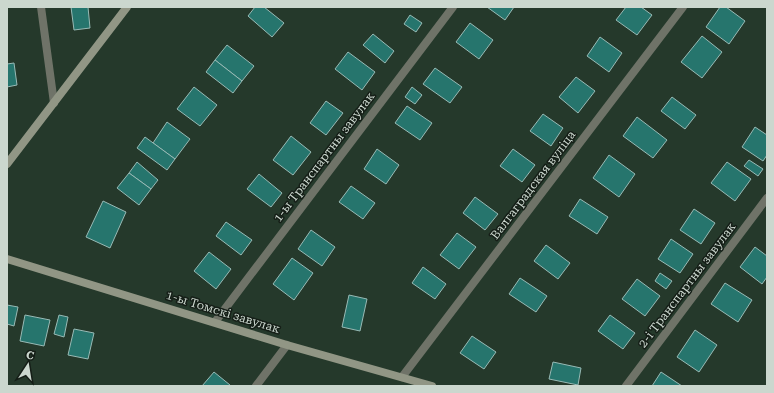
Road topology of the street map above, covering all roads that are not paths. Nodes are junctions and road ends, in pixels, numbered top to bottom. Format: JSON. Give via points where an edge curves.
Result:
{"nodes":[{"id":1,"x":41,"y":7,"type":"edge"},
{"id":2,"x":127,"y":7,"type":"edge"},
{"id":3,"x":453,"y":7,"type":"edge"},
{"id":4,"x":682,"y":7,"type":"edge"},
{"id":5,"x":54,"y":103,"type":"junction"},
{"id":6,"x":7,"y":164,"type":"edge"},
{"id":7,"x":767,"y":198,"type":"edge"},
{"id":8,"x":7,"y":259,"type":"edge"},
{"id":9,"x":215,"y":322,"type":"junction"},
{"id":10,"x":287,"y":345,"type":"junction"},
{"id":11,"x":402,"y":377,"type":"junction"},
{"id":12,"x":256,"y":386,"type":"edge"},
{"id":13,"x":432,"y":386,"type":"edge"},
{"id":14,"x":626,"y":386,"type":"edge"}],
"edges":[{"from":1,"to":5,"type":"street"},
{"from":2,"to":5,"type":"street"},
{"from":3,"to":9,"type":"street","name":"1-ы Транспартны завулак"},
{"from":4,"to":11,"type":"street","name":"Валгаградская вуліца"},
{"from":5,"to":6,"type":"street"},
{"from":7,"to":14,"type":"street","name":"2-і Транспартны завулак"},
{"from":8,"to":9,"type":"street","name":"1-ы Томскі завулак"},
{"from":9,"to":10,"type":"street","name":"1-ы Томскі завулак"},
{"from":10,"to":11,"type":"street","name":"1-ы Томскі завулак"},
{"from":10,"to":12,"type":"street"},
{"from":11,"to":13,"type":"street","name":"1-ы Томскі завулак"}]}
